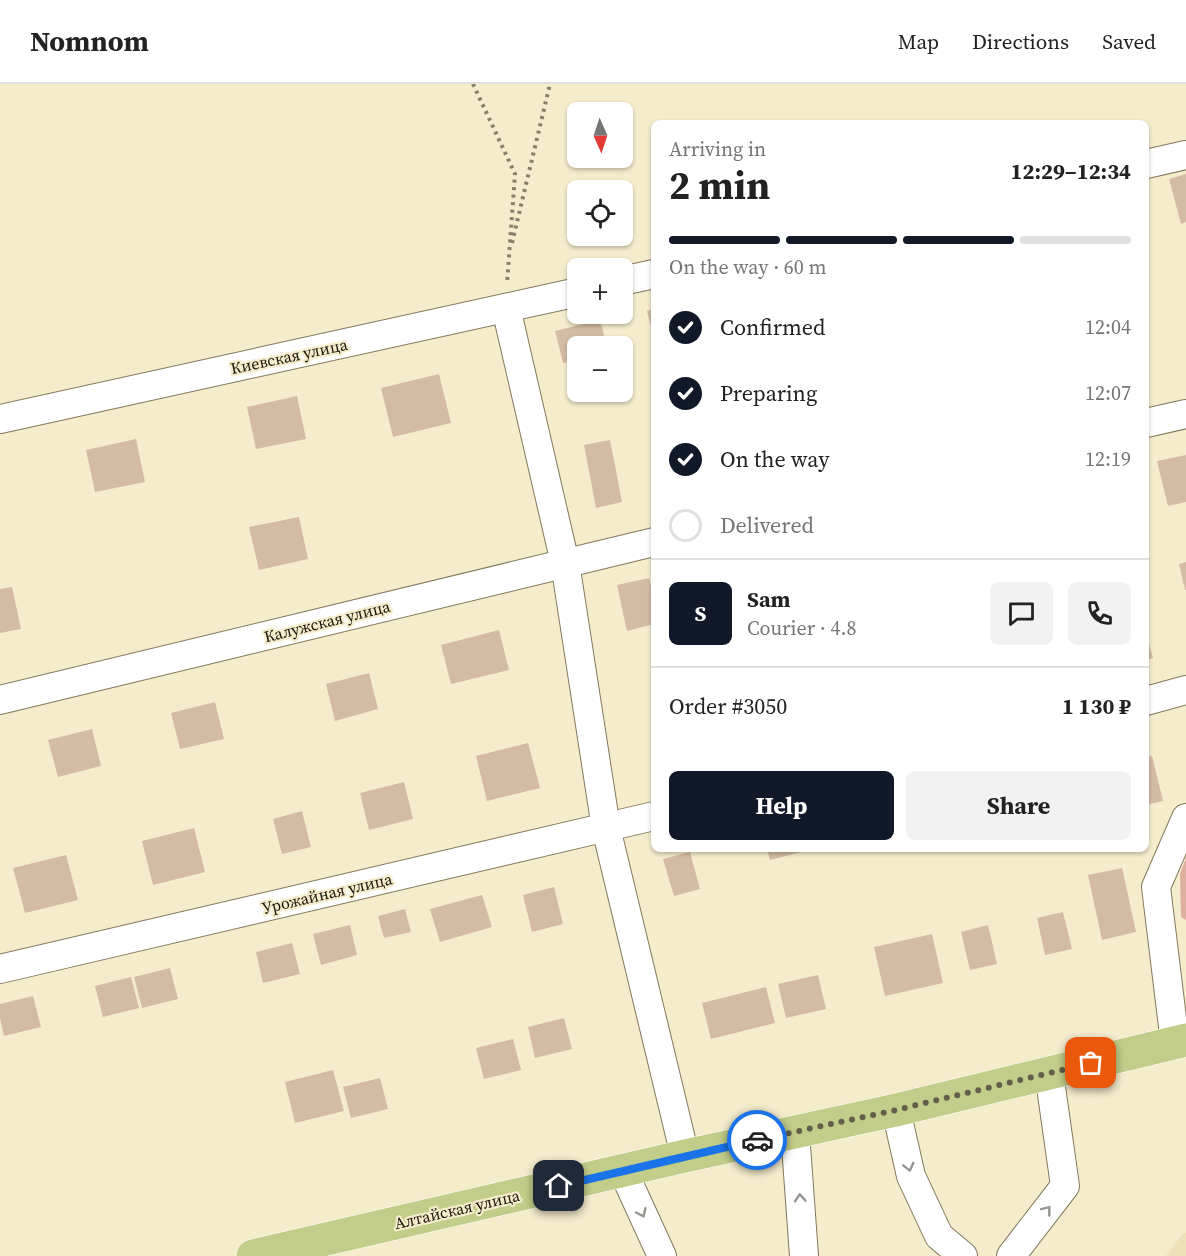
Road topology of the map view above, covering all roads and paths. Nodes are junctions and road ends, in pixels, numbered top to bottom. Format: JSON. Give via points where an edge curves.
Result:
{"nodes":[{"id":1,"x":473,"y":84,"type":"edge"},
{"id":2,"x":550,"y":84,"type":"edge"},
{"id":3,"x":1186,"y":155,"type":"edge"},
{"id":4,"x":1149,"y":163,"type":"edge"},
{"id":5,"x":508,"y":255,"type":"junction"},
{"id":6,"x":651,"y":275,"type":"edge"},
{"id":7,"x":633,"y":279,"type":"edge"},
{"id":8,"x":567,"y":295,"type":"edge"},
{"id":9,"x":506,"y":309,"type":"junction"},
{"id":10,"x":1186,"y":414,"type":"edge"},
{"id":11,"x":0,"y":419,"type":"edge"},
{"id":12,"x":1149,"y":422,"type":"edge"},
{"id":13,"x":651,"y":543,"type":"edge"},
{"id":14,"x":565,"y":563,"type":"junction"},
{"id":15,"x":1186,"y":690,"type":"edge"},
{"id":16,"x":0,"y":700,"type":"edge"},
{"id":17,"x":1149,"y":700,"type":"edge"},
{"id":18,"x":651,"y":817,"type":"edge"},
{"id":19,"x":1186,"y":818,"type":"edge"},
{"id":20,"x":606,"y":828,"type":"junction"},
{"id":21,"x":1175,"y":956,"type":"edge"},
{"id":22,"x":0,"y":969,"type":"edge"},
{"id":23,"x":1181,"y":1042,"type":"edge"},
{"id":24,"x":1049,"y":1073,"type":"junction"},
{"id":25,"x":896,"y":1110,"type":"junction"},
{"id":26,"x":795,"y":1132,"type":"junction"},
{"id":27,"x":685,"y":1156,"type":"junction"},
{"id":28,"x":623,"y":1171,"type":"junction"},
{"id":29,"x":253,"y":1256,"type":"edge"},
{"id":30,"x":662,"y":1256,"type":"edge"},
{"id":31,"x":804,"y":1256,"type":"edge"},
{"id":32,"x":963,"y":1256,"type":"edge"},
{"id":33,"x":1011,"y":1256,"type":"edge"}],
"edges":[{"from":1,"to":5,"type":"path","via":[[515,174]]},
{"from":2,"to":5,"type":"path"},
{"from":3,"to":4,"type":"street"},
{"from":5,"to":9,"type":"path"},
{"from":6,"to":7,"type":"street"},
{"from":8,"to":9,"type":"street","name":"Киевская улица"},
{"from":9,"to":11,"type":"street","name":"Киевская улица"},
{"from":9,"to":14,"type":"street"},
{"from":10,"to":12,"type":"street"},
{"from":13,"to":14,"type":"street","name":"Калужская улица"},
{"from":14,"to":16,"type":"street","name":"Калужская улица"},
{"from":14,"to":20,"type":"street"},
{"from":15,"to":17,"type":"street"},
{"from":18,"to":20,"type":"street","name":"Урожайная улица"},
{"from":19,"to":21,"type":"street","via":[[1156,887]]},
{"from":20,"to":22,"type":"street","name":"Урожайная улица"},
{"from":20,"to":27,"type":"street"},
{"from":21,"to":23,"type":"street"},
{"from":23,"to":24,"type":"main road","name":"Алтайская улица"},
{"from":24,"to":25,"type":"main road","name":"Алтайская улица"},
{"from":33,"to":24,"type":"street","one_way":true,"via":[[1065,1186]]},
{"from":25,"to":26,"type":"main road","name":"Алтайская улица"},
{"from":25,"to":32,"type":"street","one_way":true,"via":[[911,1176],[939,1236]]},
{"from":26,"to":27,"type":"main road","name":"Алтайская улица"},
{"from":31,"to":26,"type":"street","one_way":true},
{"from":27,"to":28,"type":"main road","name":"Алтайская улица"},
{"from":28,"to":29,"type":"main road","name":"Алтайская улица"},
{"from":28,"to":30,"type":"street","one_way":true}]}
